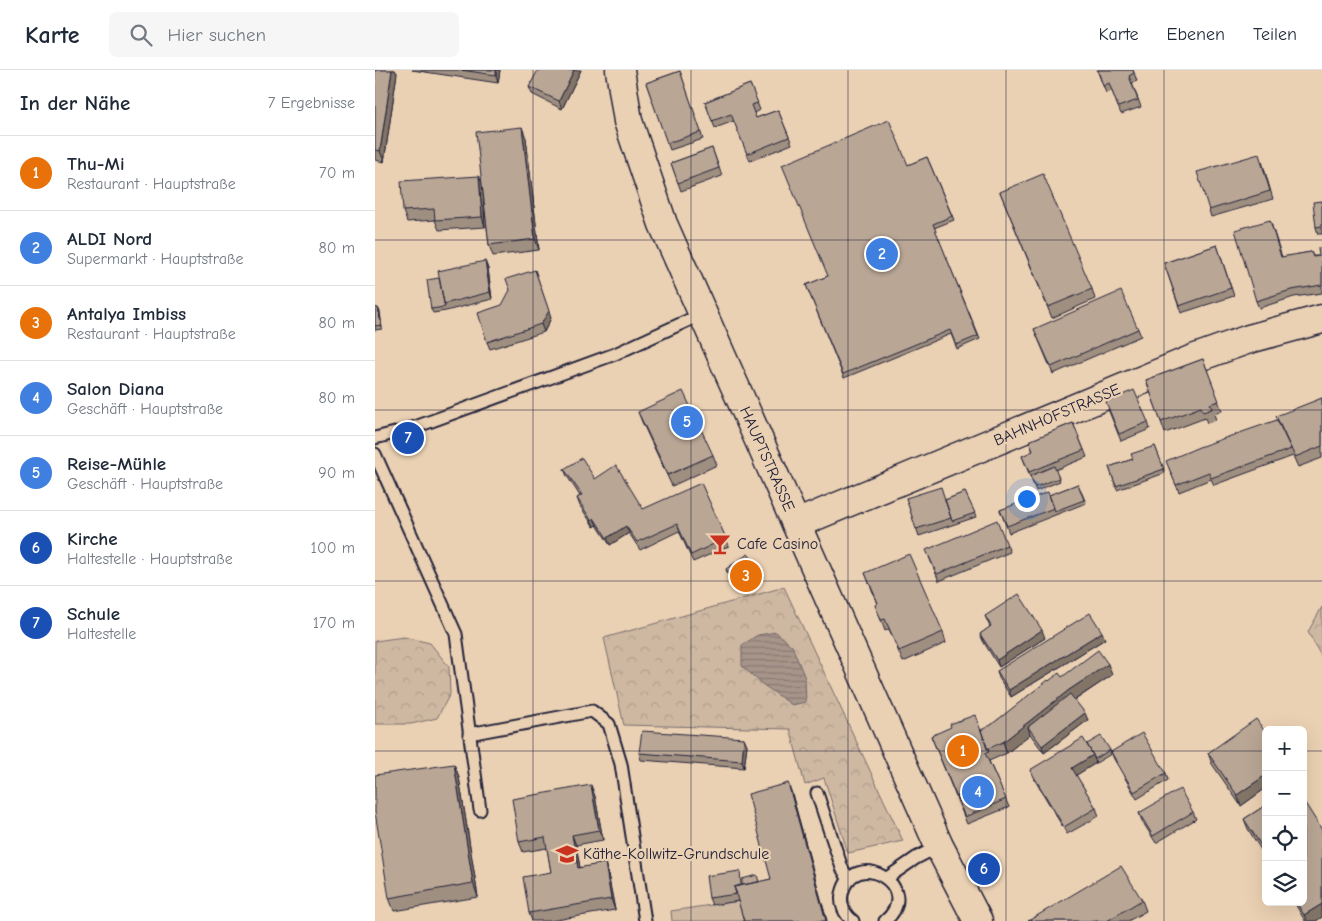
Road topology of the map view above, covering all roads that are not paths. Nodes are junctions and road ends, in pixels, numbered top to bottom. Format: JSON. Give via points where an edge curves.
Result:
{"nodes":[{"id":1,"x":619,"y":70,"type":"edge"},
{"id":2,"x":702,"y":314,"type":"junction"},
{"id":3,"x":1322,"y":319,"type":"edge"},
{"id":4,"x":375,"y":438,"type":"edge"},
{"id":5,"x":375,"y":454,"type":"edge"},
{"id":6,"x":796,"y":524,"type":"junction"},
{"id":7,"x":469,"y":734,"type":"junction"},
{"id":8,"x":817,"y":792,"type":"dead end"},
{"id":9,"x":480,"y":810,"type":"dead end"},
{"id":10,"x":939,"y":846,"type":"junction"},
{"id":11,"x":887,"y":878,"type":"junction"},
{"id":12,"x":849,"y":880,"type":"junction"},
{"id":13,"x":645,"y":921,"type":"edge"},
{"id":14,"x":853,"y":921,"type":"edge"},
{"id":15,"x":885,"y":921,"type":"edge"},
{"id":16,"x":978,"y":921,"type":"edge"}],
"edges":[{"from":1,"to":2,"type":"main road","name":"HAUPTSTRASSE","via":[[627,121],[663,224]]},
{"from":2,"to":4,"type":"lane","via":[[615,354],[407,430]]},
{"from":2,"to":6,"type":"main road","name":"HAUPTSTRASSE"},
{"from":3,"to":6,"type":"main road","name":"BAHNHOFSTRASSE","via":[[1249,339],[1193,359]]},
{"from":5,"to":7,"type":"lane","via":[[456,634]]},
{"from":6,"to":10,"type":"main road","name":"HAUPTSTRASSE"},
{"from":7,"to":9,"type":"lane"},
{"from":7,"to":13,"type":"lane","via":[[592,711],[609,724],[621,764]]},
{"from":8,"to":12,"type":"lane"},
{"from":10,"to":11,"type":"lane"},
{"from":10,"to":16,"type":"main road","name":"HAUPTSTRASSE"},
{"from":11,"to":12,"type":"lane","via":[[880,873],[863,872]]},
{"from":11,"to":15,"type":"lane","via":[[897,901]]},
{"from":12,"to":14,"type":"lane","via":[[844,888],[842,905]]}]}
